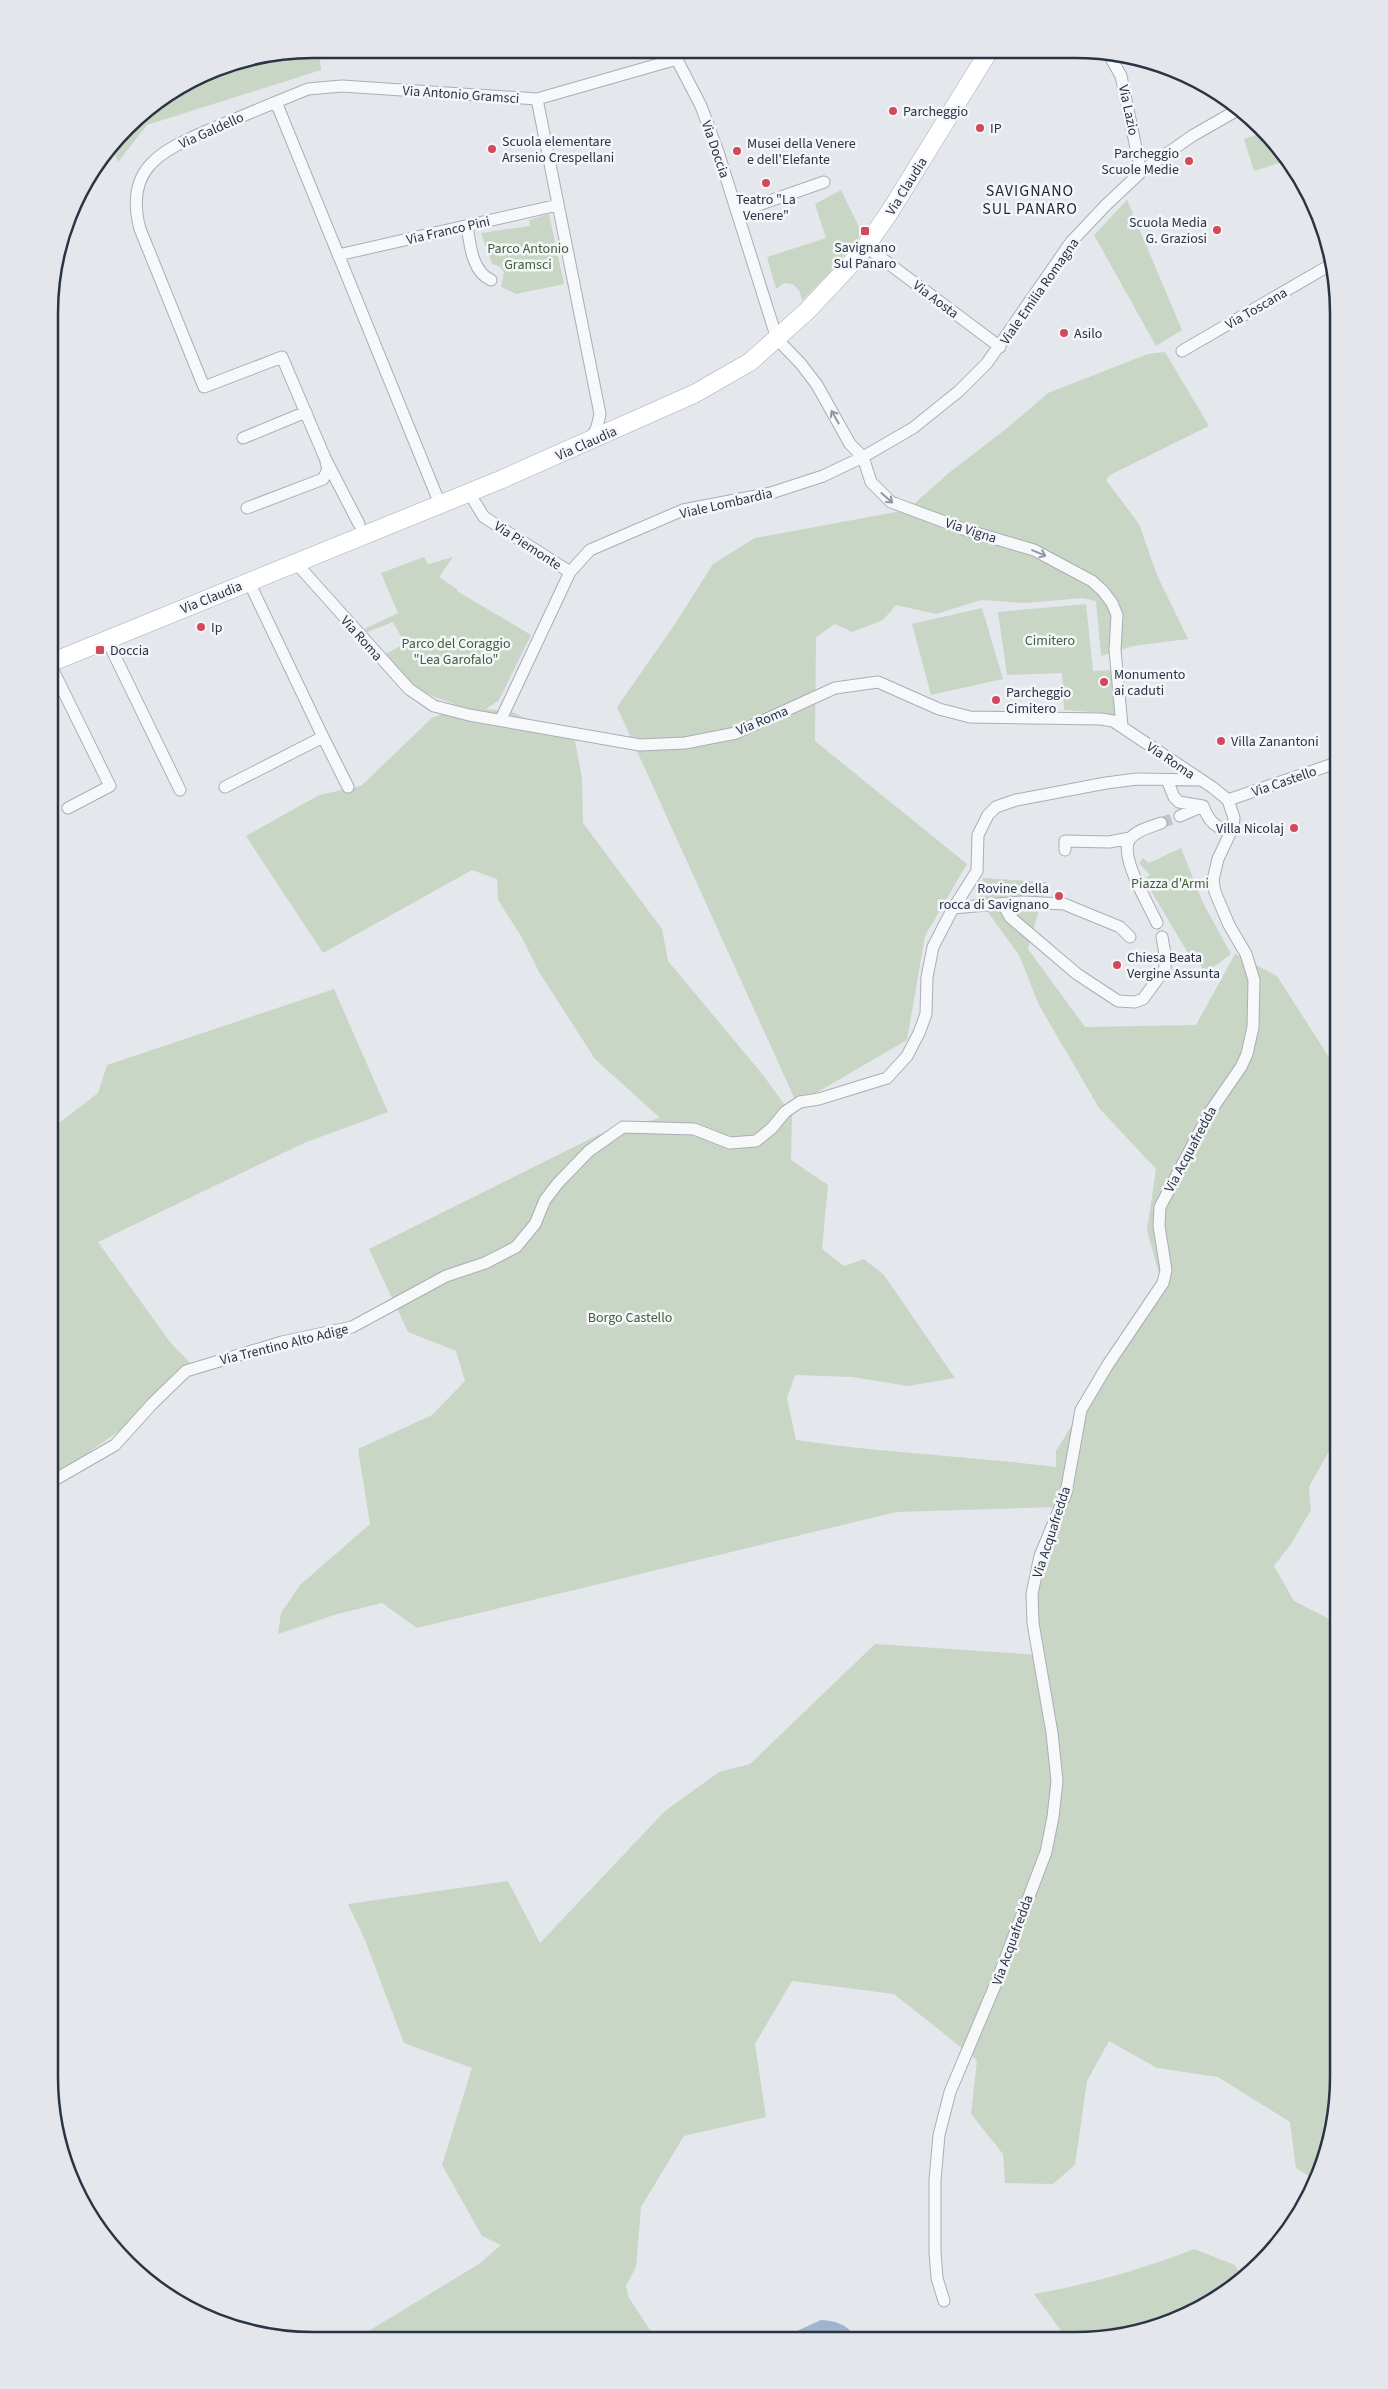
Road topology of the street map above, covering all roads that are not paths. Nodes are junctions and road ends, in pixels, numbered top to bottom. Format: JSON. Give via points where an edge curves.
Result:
{"nodes":[{"id":1,"x":666,"y":58,"type":"edge"},
{"id":2,"x":677,"y":58,"type":"edge"},
{"id":3,"x":982,"y":58,"type":"edge"},
{"id":4,"x":1112,"y":60,"type":"edge"},
{"id":5,"x":537,"y":99,"type":"junction"},
{"id":6,"x":276,"y":102,"type":"junction"},
{"id":7,"x":1234,"y":112,"type":"edge"},
{"id":8,"x":1142,"y":172,"type":"junction"},
{"id":9,"x":824,"y":182,"type":"dead end"},
{"id":10,"x":558,"y":205,"type":"junction"},
{"id":11,"x":738,"y":212,"type":"junction"},
{"id":12,"x":467,"y":226,"type":"junction"},
{"id":13,"x":872,"y":251,"type":"dead end"},
{"id":14,"x":338,"y":255,"type":"junction"},
{"id":15,"x":1327,"y":267,"type":"edge"},
{"id":16,"x":492,"y":280,"type":"dead end"},
{"id":17,"x":777,"y":339,"type":"junction"},
{"id":18,"x":1000,"y":347,"type":"junction"},
{"id":19,"x":1182,"y":350,"type":"dead end"},
{"id":20,"x":306,"y":412,"type":"junction"},
{"id":21,"x":600,"y":414,"type":"junction"},
{"id":22,"x":618,"y":428,"type":"junction"},
{"id":23,"x":244,"y":438,"type":"dead end"},
{"id":24,"x":589,"y":441,"type":"junction"},
{"id":25,"x":863,"y":457,"type":"junction"},
{"id":26,"x":325,"y":458,"type":"junction"},
{"id":27,"x":469,"y":493,"type":"junction"},
{"id":28,"x":440,"y":504,"type":"junction"},
{"id":29,"x":247,"y":508,"type":"dead end"},
{"id":30,"x":358,"y":524,"type":"dead end"},
{"id":31,"x":296,"y":563,"type":"junction"},
{"id":32,"x":570,"y":572,"type":"junction"},
{"id":33,"x":248,"y":582,"type":"junction"},
{"id":34,"x":107,"y":640,"type":"junction"},
{"id":35,"x":58,"y":660,"type":"edge"},
{"id":36,"x":58,"y":679,"type":"edge"},
{"id":37,"x":501,"y":719,"type":"junction"},
{"id":38,"x":1122,"y":726,"type":"junction"},
{"id":39,"x":323,"y":737,"type":"junction"},
{"id":40,"x":1330,"y":765,"type":"edge"},
{"id":41,"x":1167,"y":780,"type":"junction"},
{"id":42,"x":1200,"y":780,"type":"junction"},
{"id":43,"x":225,"y":787,"type":"dead end"},
{"id":44,"x":348,"y":787,"type":"dead end"},
{"id":45,"x":180,"y":790,"type":"dead end"},
{"id":46,"x":1228,"y":800,"type":"junction"},
{"id":47,"x":1203,"y":806,"type":"junction"},
{"id":48,"x":68,"y":808,"type":"dead end"},
{"id":49,"x":1180,"y":816,"type":"tunnel mouth"},
{"id":50,"x":1161,"y":823,"type":"tunnel mouth"},
{"id":51,"x":1231,"y":832,"type":"junction"},
{"id":52,"x":1130,"y":838,"type":"junction"},
{"id":53,"x":1066,"y":850,"type":"dead end"},
{"id":54,"x":1002,"y":904,"type":"junction"},
{"id":55,"x":953,"y":908,"type":"junction"},
{"id":56,"x":1157,"y":923,"type":"dead end"},
{"id":57,"x":1130,"y":937,"type":"dead end"},
{"id":58,"x":1162,"y":937,"type":"dead end"},
{"id":59,"x":58,"y":1477,"type":"edge"},
{"id":60,"x":944,"y":2301,"type":"dead end"}],
"edges":[{"from":1,"to":5,"type":"street"},
{"from":2,"to":11,"type":"street","name":"Via Doccia","via":[[701,106]]},
{"from":3,"to":17,"type":"main road","name":"Via Claudia","via":[[866,246]]},
{"from":4,"to":8,"type":"street","name":"Via Lazio","via":[[1121,76]]},
{"from":5,"to":6,"type":"street","name":"Via Antonio Gramsci","via":[[342,86],[308,89]]},
{"from":5,"to":10,"type":"street","name":"Via Antonio Gramsci"},
{"from":6,"to":14,"type":"street"},
{"from":6,"to":20,"type":"street","name":"Via Galdello","via":[[155,157],[142,174],[135,212],[204,387],[282,357]]},
{"from":7,"to":8,"type":"street","name":"Viale Emilia Romagna","via":[[1192,136]]},
{"from":8,"to":18,"type":"street","name":"Viale Emilia Romagna","via":[[1071,242]]},
{"from":9,"to":11,"type":"street"},
{"from":10,"to":12,"type":"street","name":"Via Franco Pini"},
{"from":10,"to":21,"type":"street","name":"Via Antonio Gramsci"},
{"from":11,"to":17,"type":"street","name":"Via Doccia"},
{"from":12,"to":14,"type":"street","name":"Via Franco Pini"},
{"from":12,"to":16,"type":"street","via":[[475,263],[481,273]]},
{"from":13,"to":18,"type":"street","name":"Via Aosta"},
{"from":14,"to":28,"type":"street"},
{"from":15,"to":19,"type":"street","name":"Via Toscana"},
{"from":17,"to":22,"type":"main road","name":"Via Claudia","via":[[750,362],[694,394]]},
{"from":25,"to":17,"type":"street","name":"Via Vigna","one_way":true,"via":[[850,444],[801,364]]},
{"from":18,"to":25,"type":"street","name":"Viale Emilia Romagna","via":[[959,391],[913,428]]},
{"from":20,"to":23,"type":"street"},
{"from":20,"to":26,"type":"street","name":"Via Galdello"},
{"from":21,"to":22,"type":"street"},
{"from":21,"to":24,"type":"street"},
{"from":22,"to":24,"type":"main road","name":"Via Claudia"},
{"from":24,"to":27,"type":"main road","name":"Via Claudia"},
{"from":25,"to":32,"type":"street","name":"Viale Lombardia","via":[[823,476],[771,493],[683,510],[590,550]]},
{"from":25,"to":38,"type":"street","name":"Via Vigna","one_way":true,"via":[[871,482],[892,502],[968,531],[1034,550],[1092,580],[1112,603],[1117,615],[1115,650]]},
{"from":26,"to":29,"type":"street","via":[[328,470],[323,478]]},
{"from":26,"to":30,"type":"street","name":"Via Galdello"},
{"from":27,"to":28,"type":"main road","name":"Via Claudia"},
{"from":27,"to":32,"type":"street","name":"Via Piemonte","via":[[484,516]]},
{"from":28,"to":31,"type":"main road","name":"Via Claudia"},
{"from":31,"to":33,"type":"main road","name":"Via Claudia"},
{"from":31,"to":37,"type":"street","name":"Via Roma","via":[[408,689],[434,706]]},
{"from":32,"to":37,"type":"street","name":"Viale Lombardia"},
{"from":33,"to":34,"type":"main road","name":"Via Claudia"},
{"from":33,"to":39,"type":"street"},
{"from":34,"to":35,"type":"main road","name":"Via Claudia"},
{"from":34,"to":45,"type":"street"},
{"from":36,"to":48,"type":"street","via":[[110,786]]},
{"from":37,"to":38,"type":"street","name":"Via Roma","via":[[640,744],[685,743],[736,733],[835,688],[878,682],[939,709],[970,717],[1101,719]]},
{"from":38,"to":42,"type":"street","name":"Via Roma"},
{"from":39,"to":43,"type":"street"},
{"from":39,"to":44,"type":"street"},
{"from":40,"to":46,"type":"street","name":"Via Castello"},
{"from":41,"to":42,"type":"street","name":"Via Trentino Alto Adige"},
{"from":41,"to":47,"type":"street","via":[[1179,802]]},
{"from":41,"to":55,"type":"street","name":"Via Trentino Alto Adige","via":[[1086,786],[996,807],[982,824],[978,835],[977,871]]},
{"from":42,"to":46,"type":"street","name":"Via Roma"},
{"from":46,"to":51,"type":"street","via":[[1234,818]]},
{"from":47,"to":49,"type":"street"},
{"from":47,"to":51,"type":"street","via":[[1210,823]]},
{"from":50,"to":52,"type":"street"},
{"from":51,"to":60,"type":"street","name":"Via Acquafredda","via":[[1218,859],[1213,880],[1220,904],[1252,969],[1254,1011],[1251,1041],[1241,1067],[1210,1112],[1160,1208],[1159,1226],[1166,1270],[1163,1283],[1081,1410],[1066,1493],[1040,1556],[1032,1594],[1033,1623],[1058,1781],[1046,1852],[950,2092],[939,2135],[935,2252],[937,2278]]},
{"from":52,"to":53,"type":"street","via":[[1109,842],[1065,841]]},
{"from":52,"to":56,"type":"street","via":[[1126,846],[1127,857]]},
{"from":54,"to":55,"type":"street"},
{"from":54,"to":57,"type":"street","via":[[1064,904],[1120,927]]},
{"from":54,"to":58,"type":"street","via":[[1010,917],[1077,974],[1118,1001],[1135,1002],[1143,998],[1157,980],[1165,968]]},
{"from":55,"to":59,"type":"street","name":"Via Trentino Alto Adige","via":[[933,947],[927,977],[926,1014],[919,1033],[907,1056],[887,1078],[800,1102],[756,1140],[730,1143],[694,1129],[623,1127],[589,1151],[558,1183],[535,1224],[516,1247],[485,1263],[446,1276],[352,1327],[282,1342],[186,1371],[115,1445]]}]}
